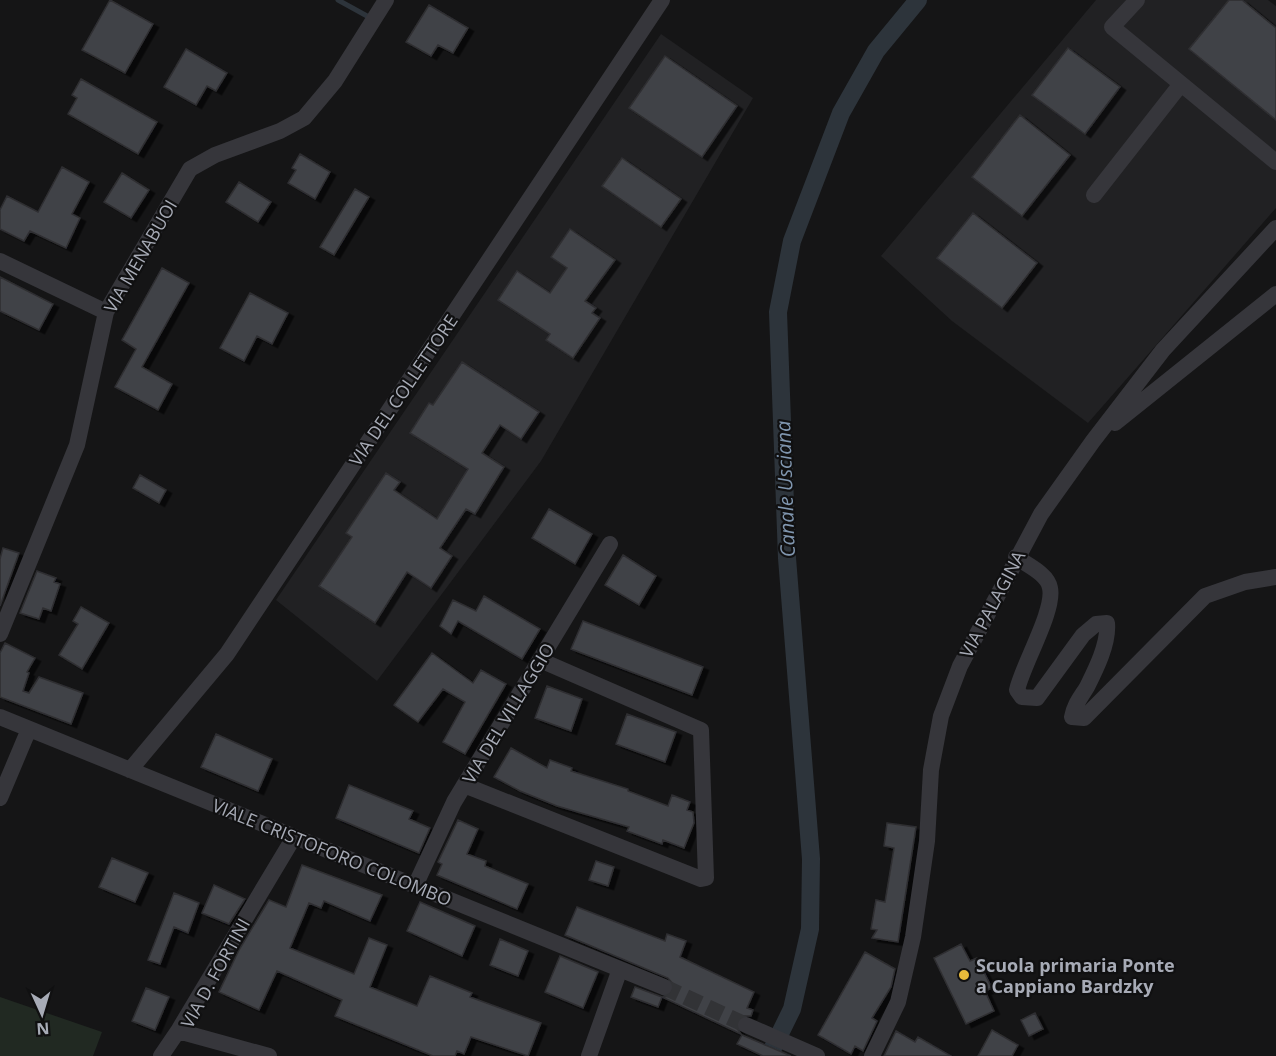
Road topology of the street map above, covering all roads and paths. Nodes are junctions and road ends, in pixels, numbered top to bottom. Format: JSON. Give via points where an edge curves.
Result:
{"nodes":[{"id":1,"x":386,"y":0,"type":"edge"},
{"id":2,"x":662,"y":0,"type":"edge"},
{"id":3,"x":1137,"y":0,"type":"edge"},
{"id":4,"x":1181,"y":84,"type":"junction"},
{"id":5,"x":1276,"y":162,"type":"edge"},
{"id":6,"x":1094,"y":195,"type":"dead end"},
{"id":7,"x":1276,"y":228,"type":"edge"},
{"id":8,"x":0,"y":261,"type":"edge"},
{"id":9,"x":1276,"y":294,"type":"edge"},
{"id":10,"x":105,"y":312,"type":"junction"},
{"id":11,"x":1093,"y":441,"type":"junction"},
{"id":12,"x":610,"y":544,"type":"dead end"},
{"id":13,"x":1016,"y":557,"type":"junction"},
{"id":14,"x":1276,"y":577,"type":"edge"},
{"id":15,"x":0,"y":634,"type":"edge"},
{"id":16,"x":540,"y":660,"type":"junction"},
{"id":17,"x":0,"y":717,"type":"edge"},
{"id":18,"x":29,"y":729,"type":"junction"},
{"id":19,"x":130,"y":770,"type":"junction"},
{"id":20,"x":464,"y":785,"type":"junction"},
{"id":21,"x":0,"y":798,"type":"edge"},
{"id":22,"x":294,"y":837,"type":"junction"},
{"id":23,"x":415,"y":886,"type":"junction"},
{"id":24,"x":620,"y":969,"type":"junction"},
{"id":25,"x":664,"y":987,"type":"tunnel mouth"},
{"id":26,"x":746,"y":1025,"type":"tunnel mouth"},
{"id":27,"x":178,"y":1031,"type":"junction"},
{"id":28,"x":814,"y":1054,"type":"edge"},
{"id":29,"x":161,"y":1056,"type":"edge"},
{"id":30,"x":269,"y":1056,"type":"edge"},
{"id":31,"x":589,"y":1056,"type":"edge"},
{"id":32,"x":872,"y":1056,"type":"edge"}],
"edges":[{"from":1,"to":10,"type":"street","name":"VIA MENABUOI","via":[[335,81],[304,118],[190,169]]},
{"from":2,"to":19,"type":"street","name":"VIA DEL COLLETTORE","via":[[227,654]]},
{"from":3,"to":4,"type":"street","via":[[1112,27]]},
{"from":4,"to":5,"type":"street"},
{"from":4,"to":6,"type":"street"},
{"from":7,"to":11,"type":"street","name":"VIA PALAGINA","via":[[1163,350]]},
{"from":8,"to":10,"type":"street"},
{"from":9,"to":11,"type":"street"},
{"from":10,"to":15,"type":"street","name":"VIA MENABUOI","via":[[77,445]]},
{"from":11,"to":13,"type":"street","name":"VIA PALAGINA"},
{"from":12,"to":16,"type":"street","name":"VIA DEL VILLAGGIO"},
{"from":13,"to":14,"type":"street","via":[[1050,586],[1050,605],[1019,681],[1017,690],[1022,697],[1037,698],[1083,635],[1096,624],[1107,623],[1108,635],[1073,709],[1072,717],[1084,718],[1205,597],[1245,582]]},
{"from":13,"to":32,"type":"street","name":"VIA PALAGINA","via":[[960,666],[941,716],[931,770],[927,841],[913,937],[898,1002]]},
{"from":16,"to":20,"type":"street","name":"VIA DEL VILLAGGIO"},
{"from":16,"to":20,"type":"street","via":[[701,730],[706,878]]},
{"from":17,"to":18,"type":"street","name":"VIALE CRISTOFORO COLOMBO"},
{"from":18,"to":19,"type":"street","name":"VIALE CRISTOFORO COLOMBO"},
{"from":18,"to":21,"type":"street"},
{"from":19,"to":22,"type":"street","name":"VIALE CRISTOFORO COLOMBO"},
{"from":20,"to":23,"type":"street","name":"VIA DEL VILLAGGIO"},
{"from":22,"to":23,"type":"street","name":"VIALE CRISTOFORO COLOMBO"},
{"from":22,"to":27,"type":"street","name":"VIA D. FORTINI"},
{"from":23,"to":24,"type":"street","name":"VIALE CRISTOFORO COLOMBO"},
{"from":24,"to":25,"type":"street","name":"VIALE CRISTOFORO COLOMBO"},
{"from":24,"to":31,"type":"street"},
{"from":26,"to":28,"type":"street"},
{"from":27,"to":29,"type":"street"},
{"from":27,"to":30,"type":"street","name":"VIA D. FORTINI"}]}
